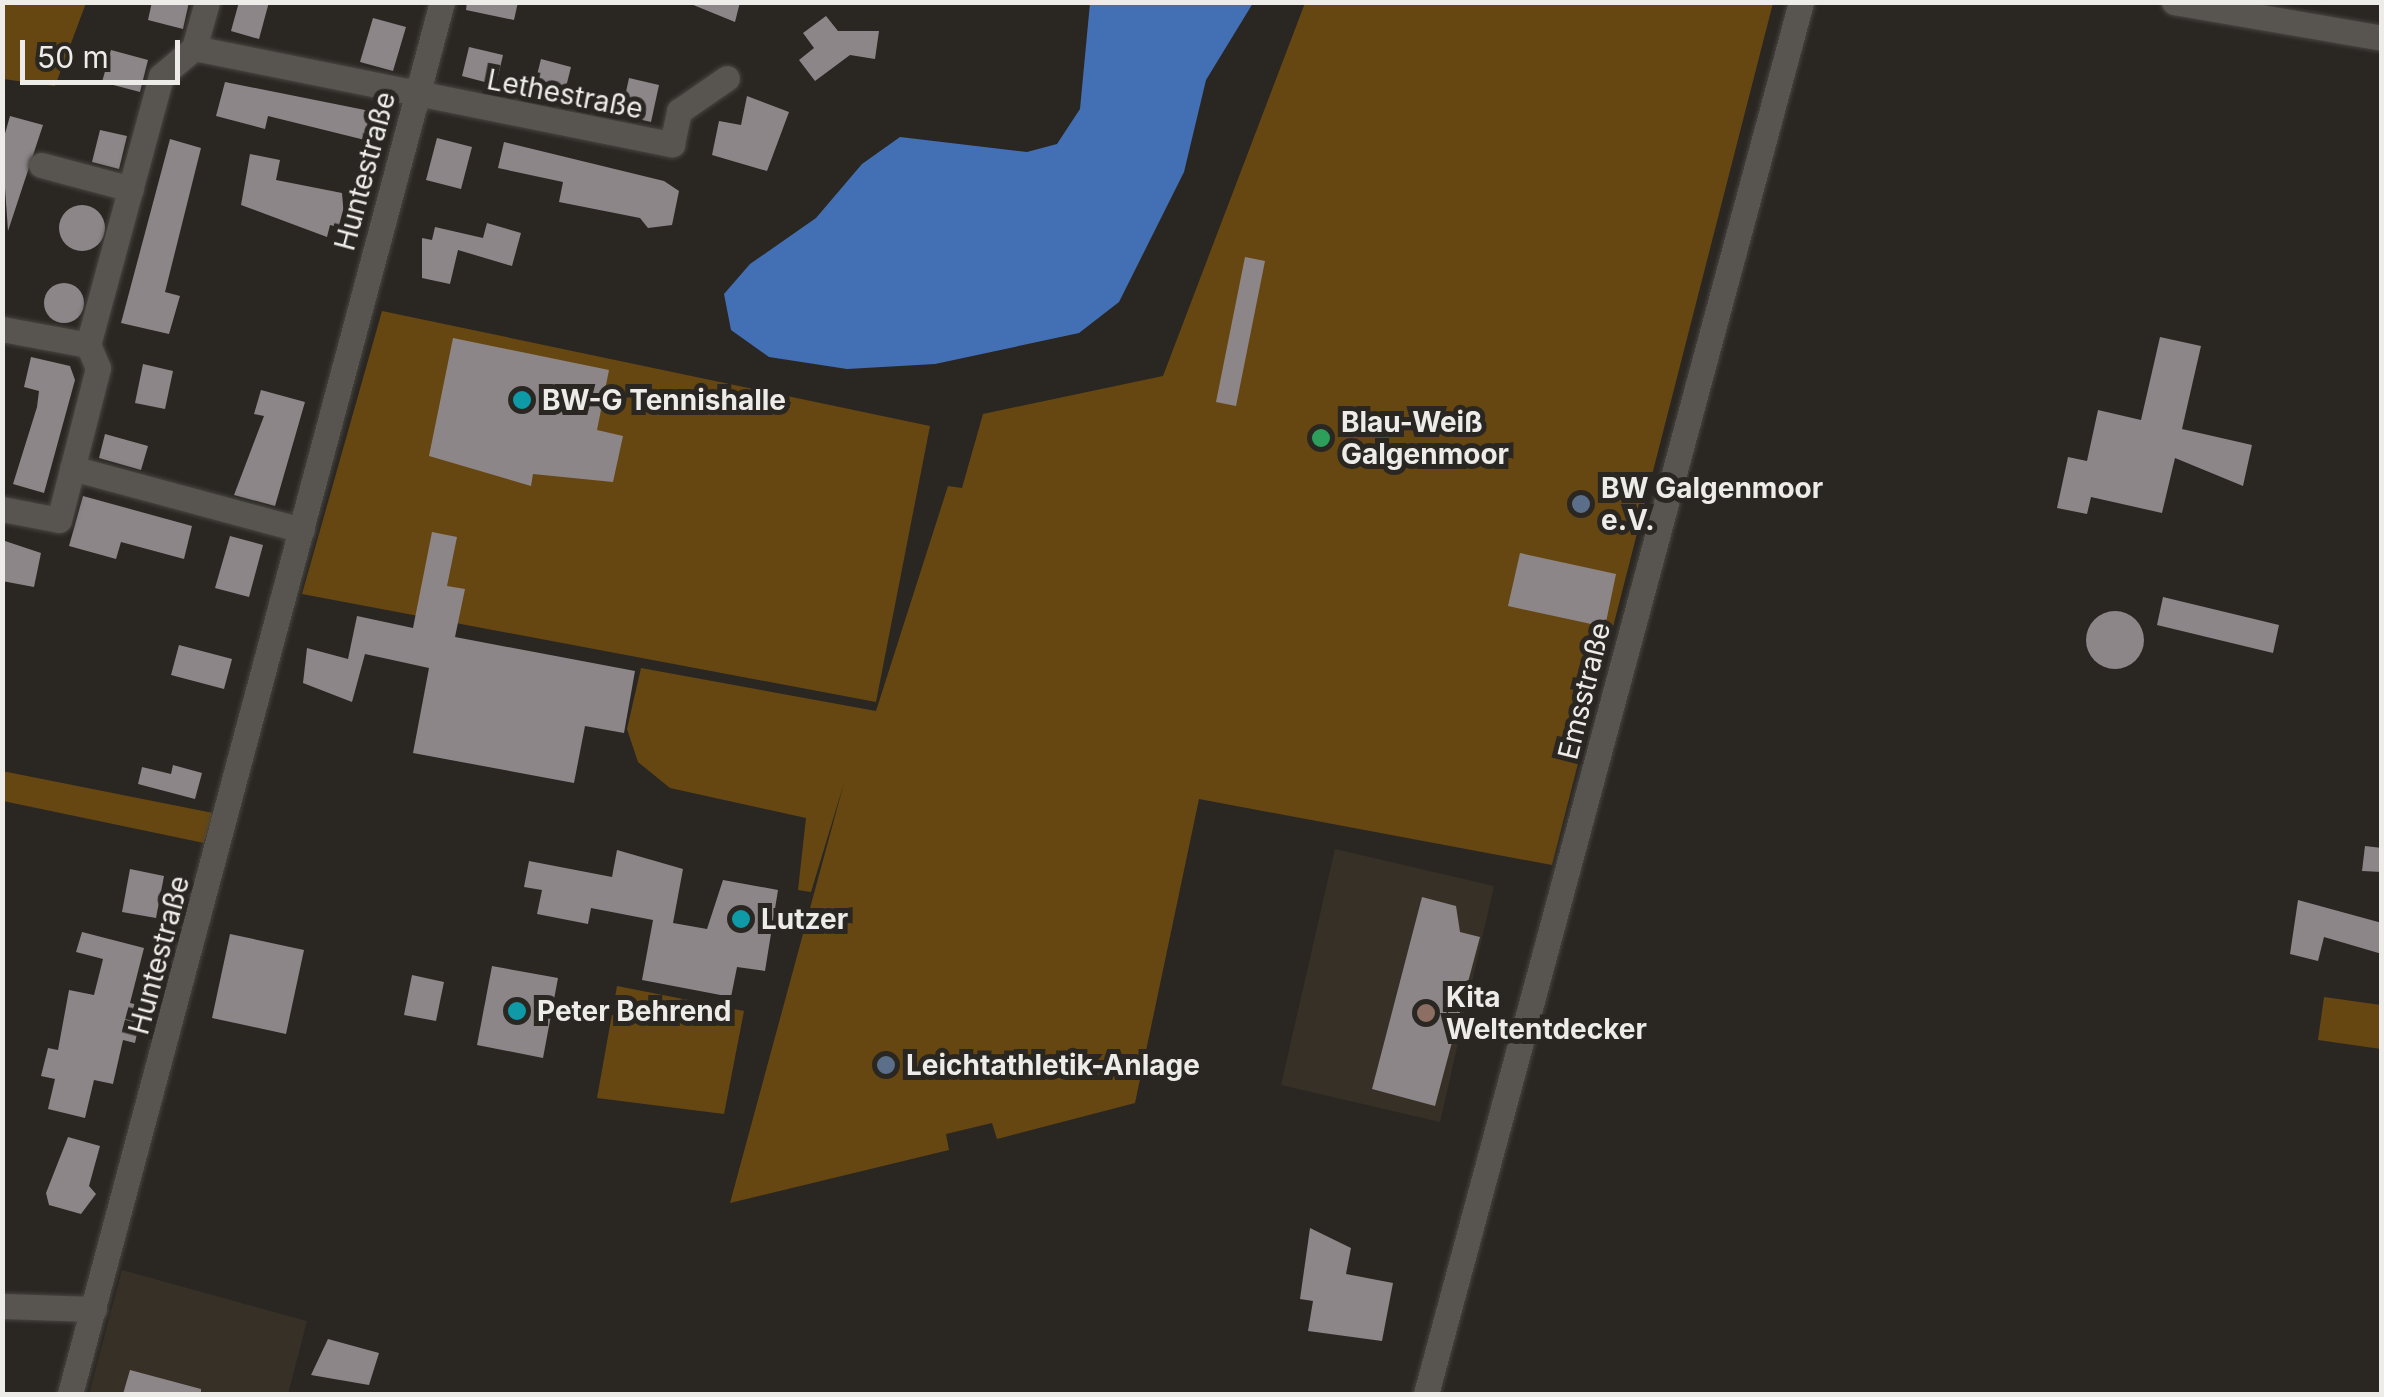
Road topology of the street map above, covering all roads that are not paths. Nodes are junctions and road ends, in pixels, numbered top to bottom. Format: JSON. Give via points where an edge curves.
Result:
{"nodes":[{"id":1,"x":207,"y":2,"type":"edge"},
{"id":2,"x":442,"y":2,"type":"edge"},
{"id":3,"x":1800,"y":2,"type":"edge"},
{"id":4,"x":2174,"y":2,"type":"edge"},
{"id":5,"x":2382,"y":38,"type":"edge"},
{"id":6,"x":194,"y":48,"type":"junction"},
{"id":7,"x":727,"y":78,"type":"dead end"},
{"id":8,"x":416,"y":95,"type":"junction"},
{"id":9,"x":41,"y":165,"type":"dead end"},
{"id":10,"x":131,"y":190,"type":"junction"},
{"id":11,"x":2,"y":330,"type":"edge"},
{"id":12,"x":88,"y":345,"type":"junction"},
{"id":13,"x":72,"y":468,"type":"junction"},
{"id":14,"x":2,"y":509,"type":"edge"},
{"id":15,"x":302,"y":530,"type":"junction"},
{"id":16,"x":2,"y":1306,"type":"edge"},
{"id":17,"x":94,"y":1310,"type":"junction"},
{"id":18,"x":70,"y":1394,"type":"edge"},
{"id":19,"x":1426,"y":1394,"type":"edge"}],
"edges":[{"from":1,"to":6,"type":"street"},
{"from":2,"to":8,"type":"street","name":"Huntestraße"},
{"from":3,"to":19,"type":"street","name":"Emsstraße"},
{"from":4,"to":5,"type":"street"},
{"from":6,"to":8,"type":"street"},
{"from":6,"to":10,"type":"street","via":[[160,76]]},
{"from":7,"to":8,"type":"street","name":"Lethestraße","via":[[679,112],[672,144]]},
{"from":8,"to":15,"type":"street","name":"Huntestraße"},
{"from":9,"to":10,"type":"street"},
{"from":10,"to":12,"type":"street"},
{"from":11,"to":12,"type":"street"},
{"from":12,"to":13,"type":"street","via":[[98,368]]},
{"from":13,"to":14,"type":"street","via":[[60,520]]},
{"from":13,"to":15,"type":"street"},
{"from":15,"to":17,"type":"street","name":"Huntestraße"},
{"from":16,"to":17,"type":"street"},
{"from":17,"to":18,"type":"street","name":"Huntestraße"}]}
